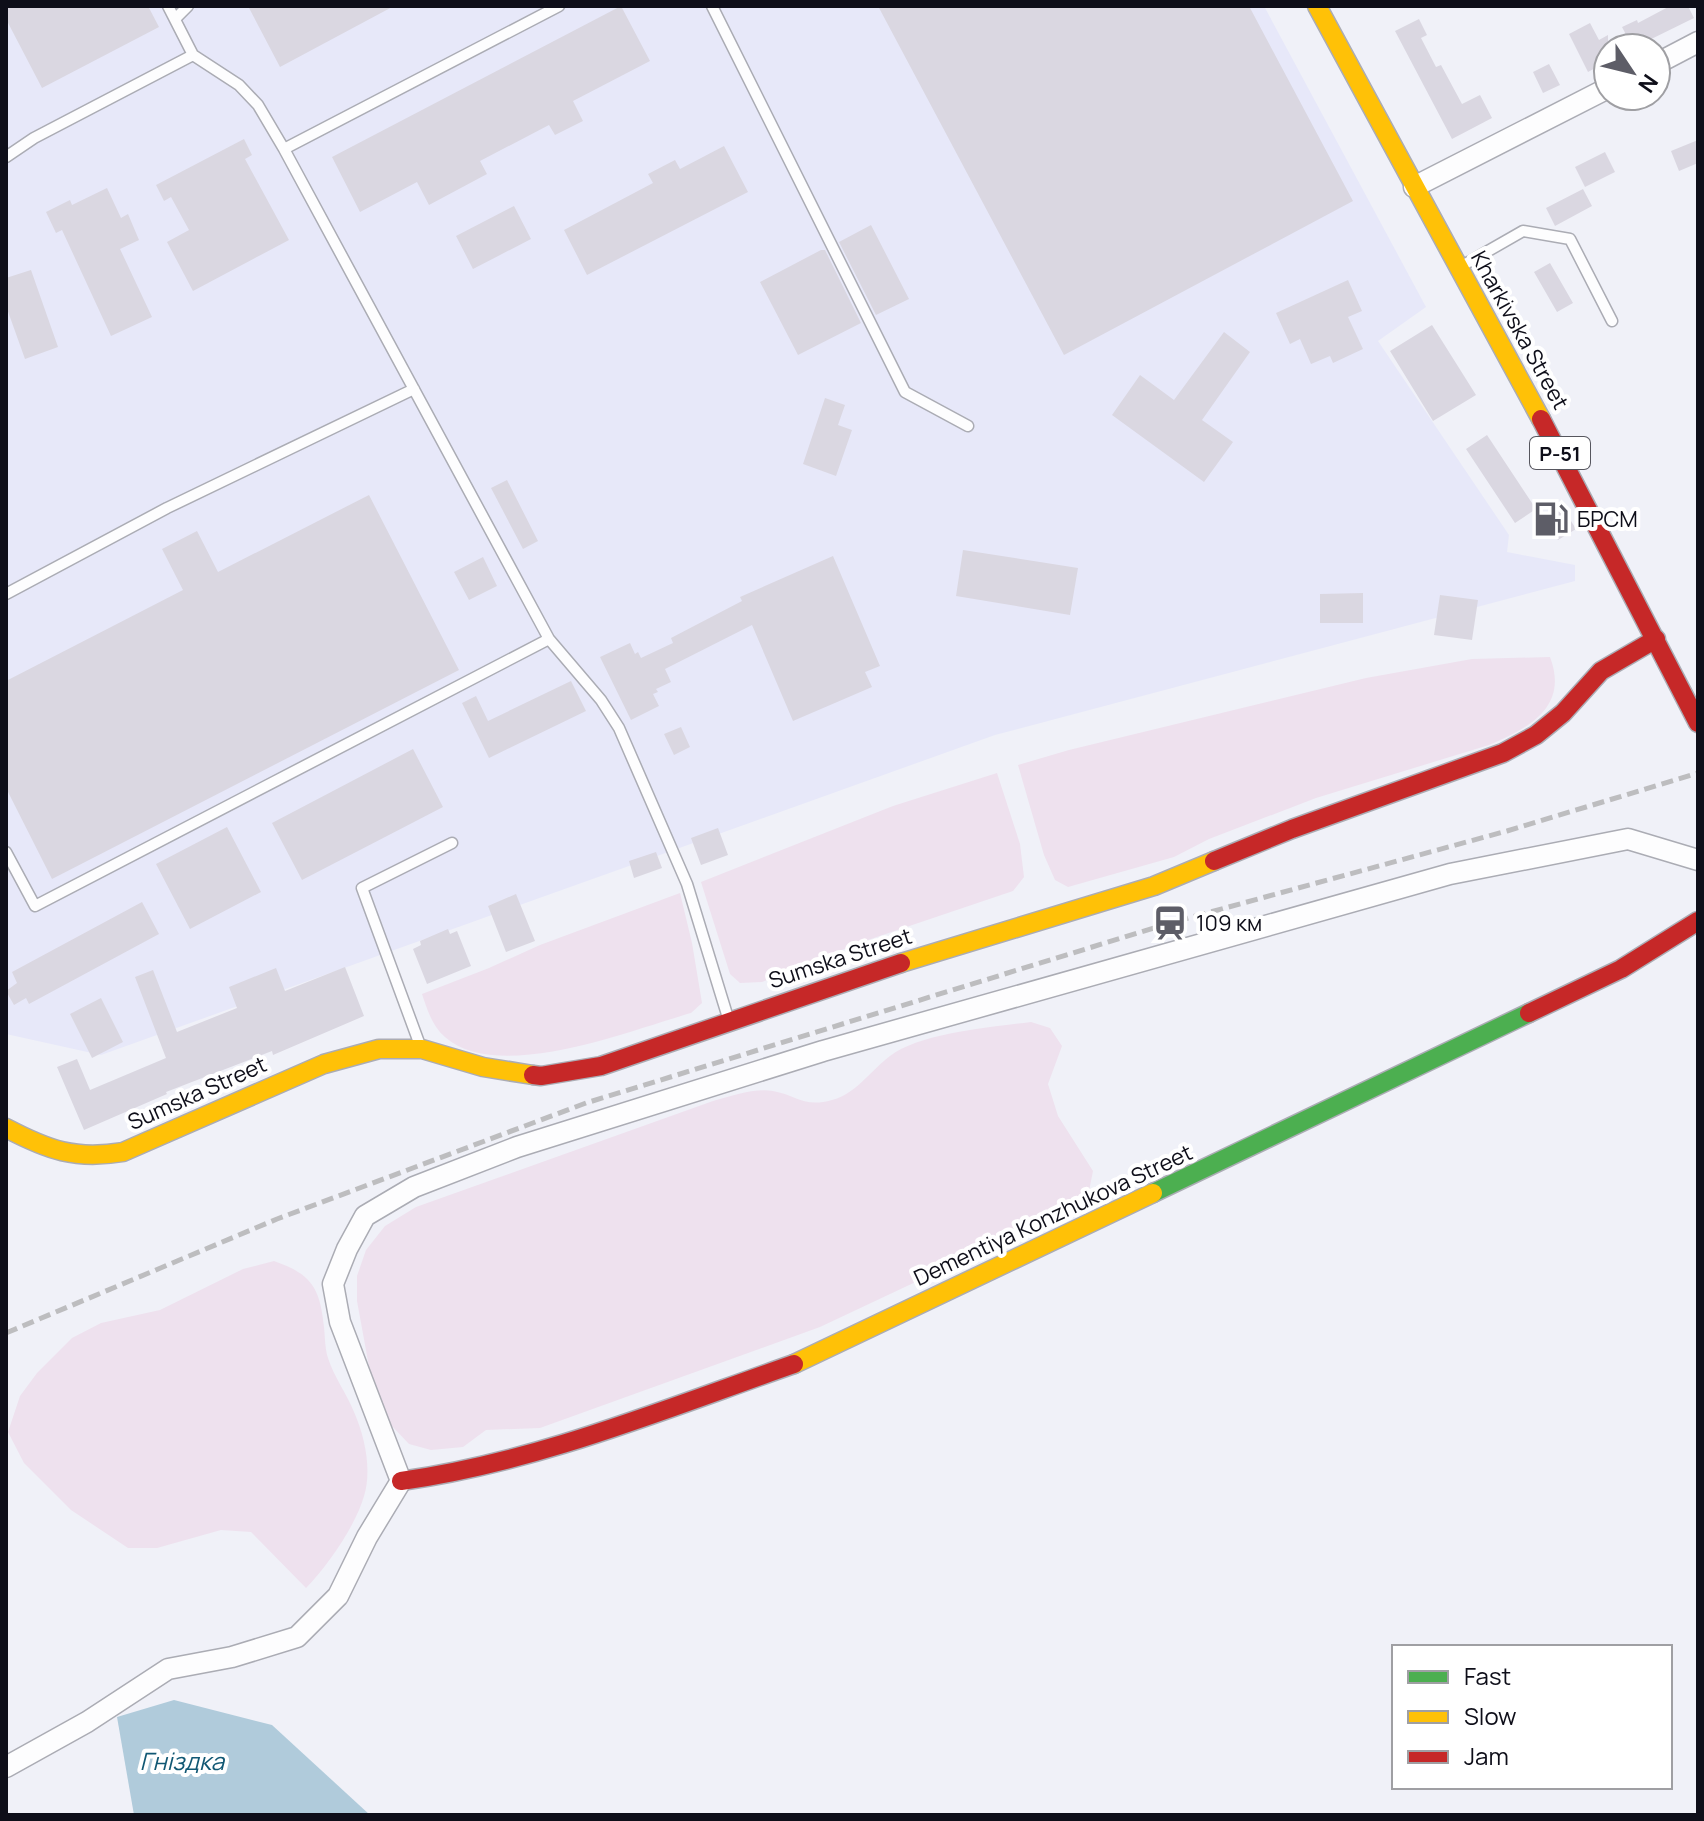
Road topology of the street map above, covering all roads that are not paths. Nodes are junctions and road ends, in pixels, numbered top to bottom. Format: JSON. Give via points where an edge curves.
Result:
{"nodes":[{"id":1,"x":168,"y":6,"type":"edge"},
{"id":2,"x":188,"y":6,"type":"edge"},
{"id":3,"x":559,"y":6,"type":"edge"},
{"id":4,"x":712,"y":6,"type":"edge"},
{"id":5,"x":1317,"y":6,"type":"edge"},
{"id":6,"x":175,"y":19,"type":"junction"},
{"id":7,"x":1698,"y":42,"type":"edge"},
{"id":8,"x":193,"y":55,"type":"junction"},
{"id":9,"x":1672,"y":56,"type":"edge"},
{"id":10,"x":1592,"y":96,"type":"edge"},
{"id":11,"x":284,"y":149,"type":"junction"},
{"id":12,"x":6,"y":157,"type":"edge"},
{"id":13,"x":1414,"y":187,"type":"junction"},
{"id":14,"x":1458,"y":268,"type":"junction"},
{"id":15,"x":1612,"y":321,"type":"dead end"},
{"id":16,"x":414,"y":389,"type":"junction"},
{"id":17,"x":968,"y":426,"type":"dead end"},
{"id":18,"x":6,"y":594,"type":"edge"},
{"id":19,"x":549,"y":639,"type":"junction"},
{"id":20,"x":1656,"y":639,"type":"junction"},
{"id":21,"x":1698,"y":723,"type":"edge"},
{"id":22,"x":452,"y":843,"type":"dead end"},
{"id":23,"x":6,"y":852,"type":"edge"},
{"id":24,"x":1698,"y":860,"type":"edge"},
{"id":25,"x":1698,"y":921,"type":"edge"},
{"id":26,"x":729,"y":1021,"type":"junction"},
{"id":27,"x":422,"y":1049,"type":"junction"},
{"id":28,"x":6,"y":1128,"type":"edge"},
{"id":29,"x":401,"y":1481,"type":"junction"},
{"id":30,"x":6,"y":1767,"type":"edge"}],
"edges":[{"from":1,"to":6,"type":"lane"},
{"from":2,"to":6,"type":"lane"},
{"from":3,"to":11,"type":"lane"},
{"from":4,"to":17,"type":"lane","via":[[905,392]]},
{"from":5,"to":13,"type":"street","name":"Kharkivska Street","number":"Р-51"},
{"from":6,"to":8,"type":"lane"},
{"from":7,"to":9,"type":"street"},
{"from":8,"to":11,"type":"lane","via":[[239,85],[258,105]]},
{"from":8,"to":12,"type":"lane"},
{"from":10,"to":13,"type":"street"},
{"from":11,"to":16,"type":"lane"},
{"from":13,"to":14,"type":"street","name":"Kharkivska Street","number":"Р-51"},
{"from":14,"to":15,"type":"lane","via":[[1523,231],[1570,239]]},
{"from":14,"to":20,"type":"street","name":"Kharkivska Street","number":"Р-51"},
{"from":16,"to":18,"type":"lane","via":[[167,508]]},
{"from":16,"to":19,"type":"lane"},
{"from":19,"to":23,"type":"lane","via":[[35,906]]},
{"from":19,"to":26,"type":"lane","via":[[619,728],[687,884]]},
{"from":20,"to":21,"type":"street","name":"Kharkivska Street","number":"Р-51"},
{"from":20,"to":26,"type":"street","name":"Sumska Street","via":[[1601,671],[1563,713],[1503,753],[1292,829],[1154,886]]},
{"from":22,"to":27,"type":"lane","via":[[362,888]]},
{"from":24,"to":29,"type":"street","via":[[1628,839],[1450,874],[823,1051],[517,1147],[414,1187],[365,1216],[333,1284],[340,1322]]},
{"from":25,"to":29,"type":"street","name":"Dementiya Konzhukova Street","via":[[1621,969],[796,1363],[589,1436],[458,1473]]},
{"from":26,"to":27,"type":"street","name":"Sumska Street","via":[[601,1066],[541,1076],[483,1067]]},
{"from":27,"to":28,"type":"street","name":"Sumska Street","via":[[379,1049],[324,1064],[123,1152],[97,1157],[64,1155]]},
{"from":29,"to":30,"type":"street","via":[[338,1596],[297,1637],[168,1669]]}]}
